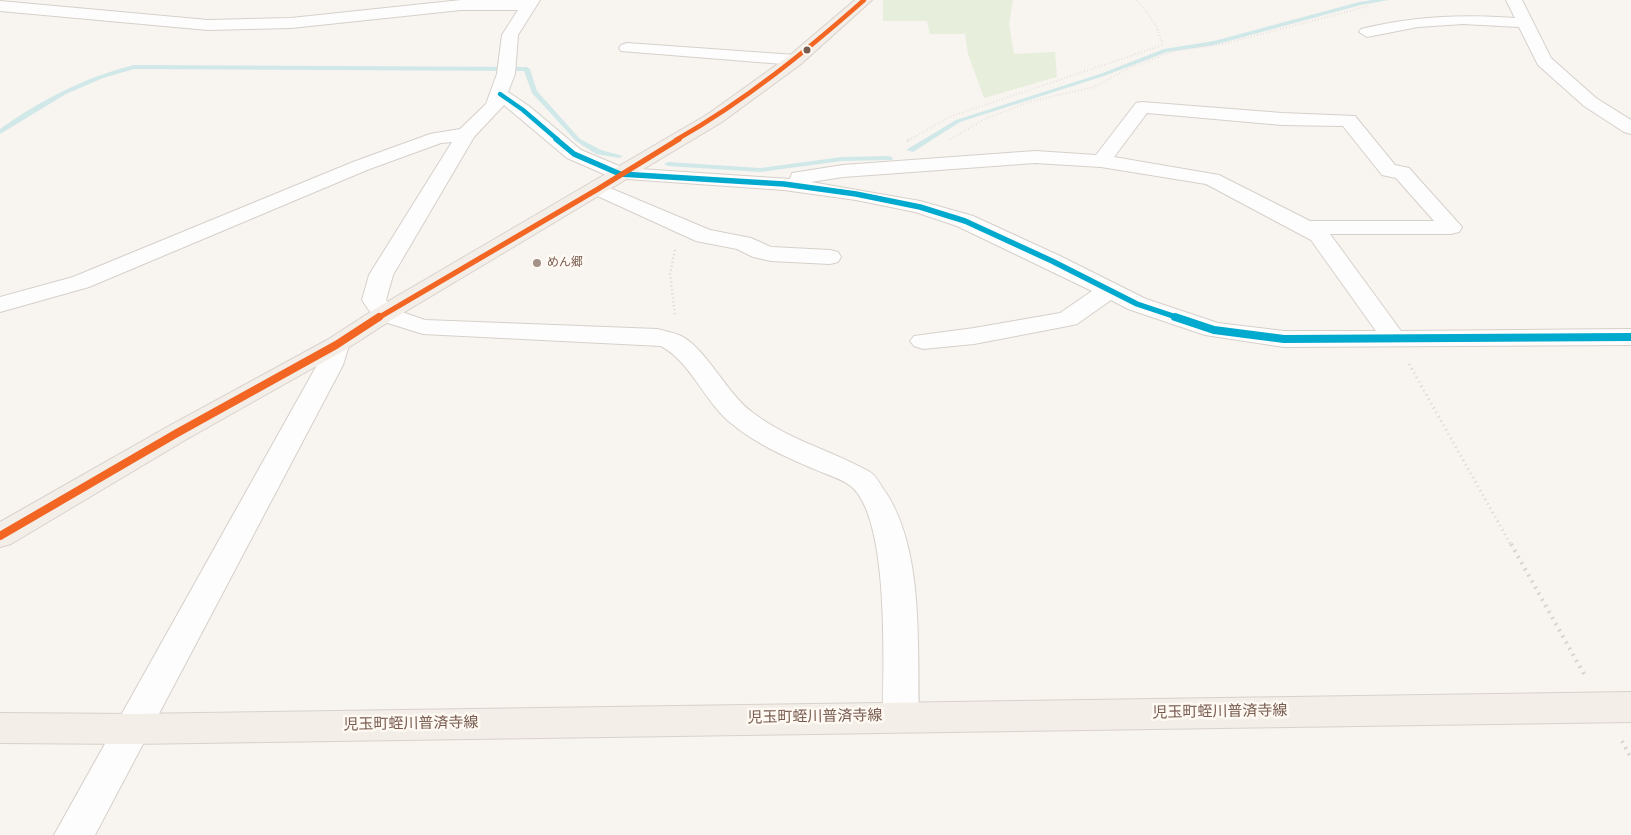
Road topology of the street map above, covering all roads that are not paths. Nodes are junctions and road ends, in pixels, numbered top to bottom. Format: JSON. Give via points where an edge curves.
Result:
{"nodes":[{"id":1,"x":34,"y":0,"type":"edge"},
{"id":2,"x":864,"y":0,"type":"edge"},
{"id":3,"x":1514,"y":0,"type":"edge"},
{"id":4,"x":530,"y":2,"type":"edge"},
{"id":5,"x":0,"y":6,"type":"edge"},
{"id":6,"x":19,"y":9,"type":"junction"},
{"id":7,"x":0,"y":20,"type":"edge"},
{"id":8,"x":1527,"y":24,"type":"junction"},
{"id":9,"x":1367,"y":32,"type":"dead end"},
{"id":10,"x":627,"y":48,"type":"dead end"},
{"id":11,"x":795,"y":60,"type":"junction"},
{"id":12,"x":504,"y":77,"type":"junction"},
{"id":13,"x":1631,"y":128,"type":"edge"},
{"id":14,"x":466,"y":134,"type":"junction"},
{"id":15,"x":1101,"y":161,"type":"junction"},
{"id":16,"x":620,"y":174,"type":"junction"},
{"id":17,"x":784,"y":184,"type":"junction"},
{"id":18,"x":598,"y":189,"type":"junction"},
{"id":19,"x":1307,"y":228,"type":"junction"},
{"id":20,"x":830,"y":256,"type":"dead end"},
{"id":21,"x":1109,"y":290,"type":"junction"},
{"id":22,"x":0,"y":305,"type":"edge"},
{"id":23,"x":384,"y":314,"type":"junction"},
{"id":24,"x":1631,"y":337,"type":"edge"},
{"id":25,"x":1394,"y":338,"type":"junction"},
{"id":26,"x":923,"y":341,"type":"dead end"},
{"id":27,"x":336,"y":344,"type":"junction"},
{"id":28,"x":0,"y":536,"type":"edge"},
{"id":29,"x":1617,"y":708,"type":"edge"},
{"id":30,"x":901,"y":716,"type":"junction"},
{"id":31,"x":0,"y":728,"type":"edge"},
{"id":32,"x":130,"y":729,"type":"junction"},
{"id":33,"x":74,"y":835,"type":"edge"}],
"edges":[{"from":1,"to":6,"type":"street"},
{"from":2,"to":11,"type":"main road"},
{"from":3,"to":8,"type":"street"},
{"from":4,"to":6,"type":"street","via":[[461,5],[382,16],[291,23],[208,25]]},
{"from":4,"to":12,"type":"street","via":[[510,35]]},
{"from":5,"to":6,"type":"street"},
{"from":6,"to":7,"type":"street"},
{"from":8,"to":9,"type":"street","via":[[1463,19],[1418,22]]},
{"from":8,"to":13,"type":"street","via":[[1544,61],[1590,102]]},
{"from":10,"to":11,"type":"street"},
{"from":11,"to":16,"type":"main road","via":[[715,118]]},
{"from":12,"to":14,"type":"street","via":[[494,106]]},
{"from":12,"to":16,"type":"street","via":[[523,110],[574,154]]},
{"from":14,"to":22,"type":"street","via":[[437,138],[360,166],[81,282]]},
{"from":14,"to":23,"type":"street","via":[[381,275],[374,300]]},
{"from":15,"to":17,"type":"street","via":[[1035,157],[817,174]]},
{"from":15,"to":19,"type":"street","via":[[1212,179]]},
{"from":15,"to":19,"type":"street","via":[[1142,107],[1282,119],[1348,120],[1389,171],[1402,172],[1451,227]]},
{"from":16,"to":17,"type":"street"},
{"from":16,"to":18,"type":"main road"},
{"from":17,"to":21,"type":"street","via":[[920,207],[965,221]]},
{"from":18,"to":20,"type":"street","via":[[692,232],[743,243],[761,252]]},
{"from":18,"to":23,"type":"main road"},
{"from":19,"to":25,"type":"street","via":[[1319,234]]},
{"from":21,"to":25,"type":"street","via":[[1137,304],[1214,330],[1284,340]]},
{"from":21,"to":26,"type":"street","via":[[1068,319],[974,336]]},
{"from":23,"to":27,"type":"main road"},
{"from":23,"to":30,"type":"street","via":[[423,327],[656,337],[673,342],[726,405],[747,423],[775,440],[862,480],[872,490],[885,518],[892,547],[898,595]]},
{"from":24,"to":25,"type":"street"},
{"from":27,"to":28,"type":"main road"},
{"from":27,"to":32,"type":"street","via":[[330,365]]},
{"from":29,"to":30,"type":"main road","name":"児玉町蛭川普済寺線"},
{"from":30,"to":32,"type":"main road","name":"児玉町蛭川普済寺線"},
{"from":31,"to":32,"type":"main road","name":"児玉町蛭川普済寺線"},
{"from":32,"to":33,"type":"street"}]}
